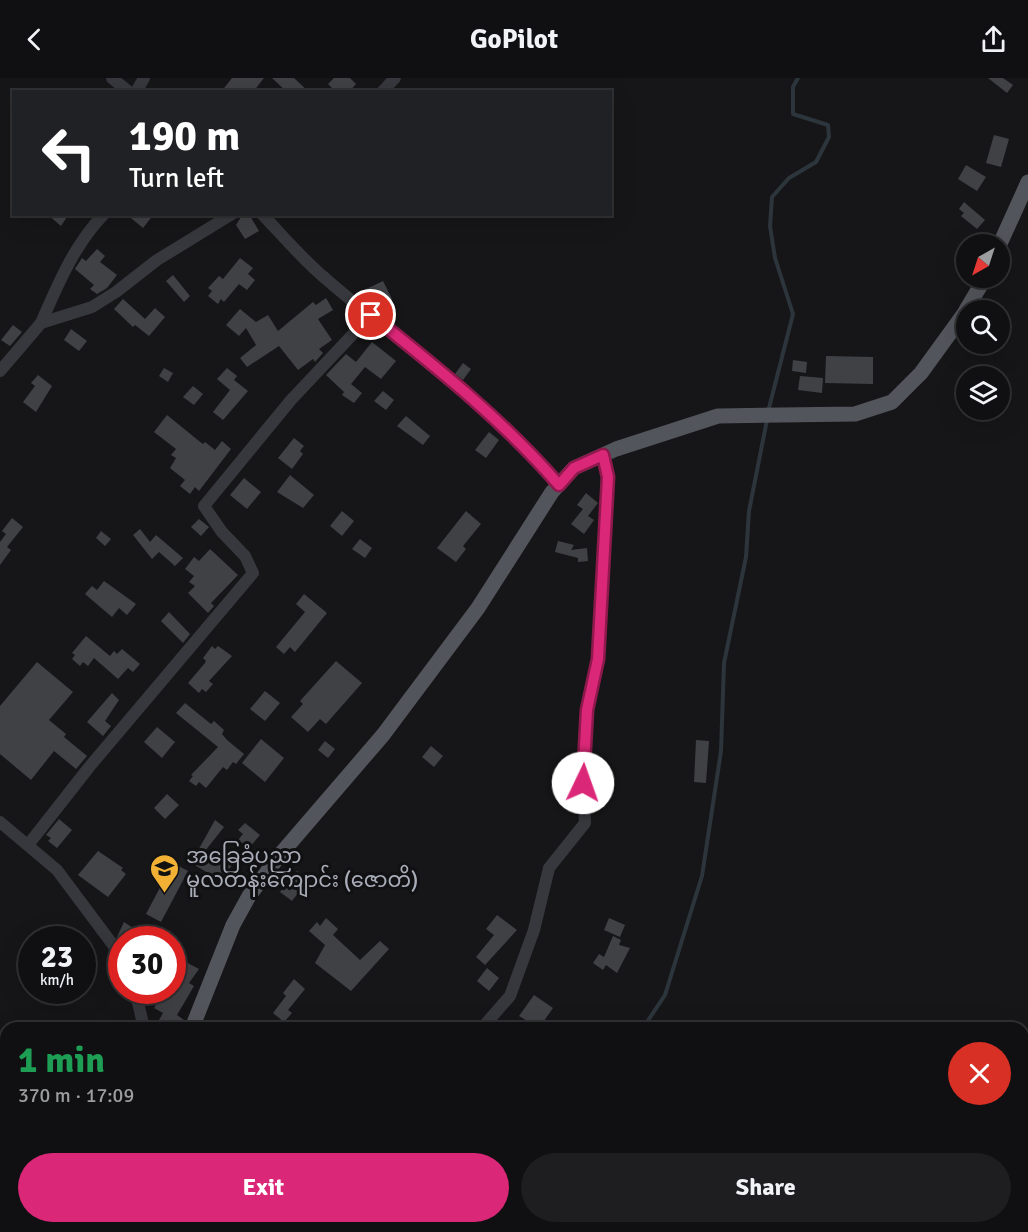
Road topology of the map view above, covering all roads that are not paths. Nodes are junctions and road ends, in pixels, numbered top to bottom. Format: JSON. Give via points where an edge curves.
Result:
{"nodes":[{"id":1,"x":112,"y":78,"type":"edge"},
{"id":2,"x":395,"y":78,"type":"edge"},
{"id":3,"x":127,"y":90,"type":"edge"},
{"id":4,"x":384,"y":90,"type":"edge"},
{"id":5,"x":1028,"y":182,"type":"edge"},
{"id":6,"x":102,"y":216,"type":"edge"},
{"id":7,"x":229,"y":216,"type":"edge"},
{"id":8,"x":264,"y":216,"type":"edge"},
{"id":9,"x":1004,"y":234,"type":"edge"},
{"id":10,"x":371,"y":315,"type":"junction"},
{"id":11,"x":41,"y":323,"type":"junction"},
{"id":12,"x":956,"y":325,"type":"edge"},
{"id":13,"x":0,"y":371,"type":"edge"},
{"id":14,"x":603,"y":455,"type":"junction"},
{"id":15,"x":559,"y":485,"type":"junction"},
{"id":16,"x":0,"y":822,"type":"edge"},
{"id":17,"x":28,"y":845,"type":"junction"},
{"id":18,"x":108,"y":938,"type":"edge"},
{"id":19,"x":138,"y":1004,"type":"edge"},
{"id":20,"x":143,"y":1022,"type":"edge"},
{"id":21,"x":194,"y":1022,"type":"edge"},
{"id":22,"x":487,"y":1022,"type":"edge"}],
"edges":[{"from":1,"to":3,"type":"street"},
{"from":2,"to":4,"type":"street"},
{"from":5,"to":9,"type":"main road"},
{"from":6,"to":11,"type":"street","via":[[87,232],[61,277]]},
{"from":7,"to":11,"type":"street","via":[[157,260],[92,307]]},
{"from":8,"to":10,"type":"street","via":[[325,278]]},
{"from":10,"to":15,"type":"street","via":[[461,387],[523,444]]},
{"from":10,"to":17,"type":"street","via":[[291,400],[204,506],[245,556],[253,573]]},
{"from":11,"to":13,"type":"street"},
{"from":12,"to":14,"type":"main road","via":[[921,373],[892,402],[855,414],[718,416]]},
{"from":14,"to":15,"type":"main road","via":[[574,468]]},
{"from":14,"to":22,"type":"street","via":[[608,477],[598,659],[587,710],[585,824],[549,868],[534,930],[510,996]]},
{"from":15,"to":21,"type":"main road","via":[[478,608],[383,735],[249,896],[233,925]]},
{"from":16,"to":17,"type":"street"},
{"from":17,"to":18,"type":"street","via":[[57,870]]},
{"from":19,"to":20,"type":"street"}]}
